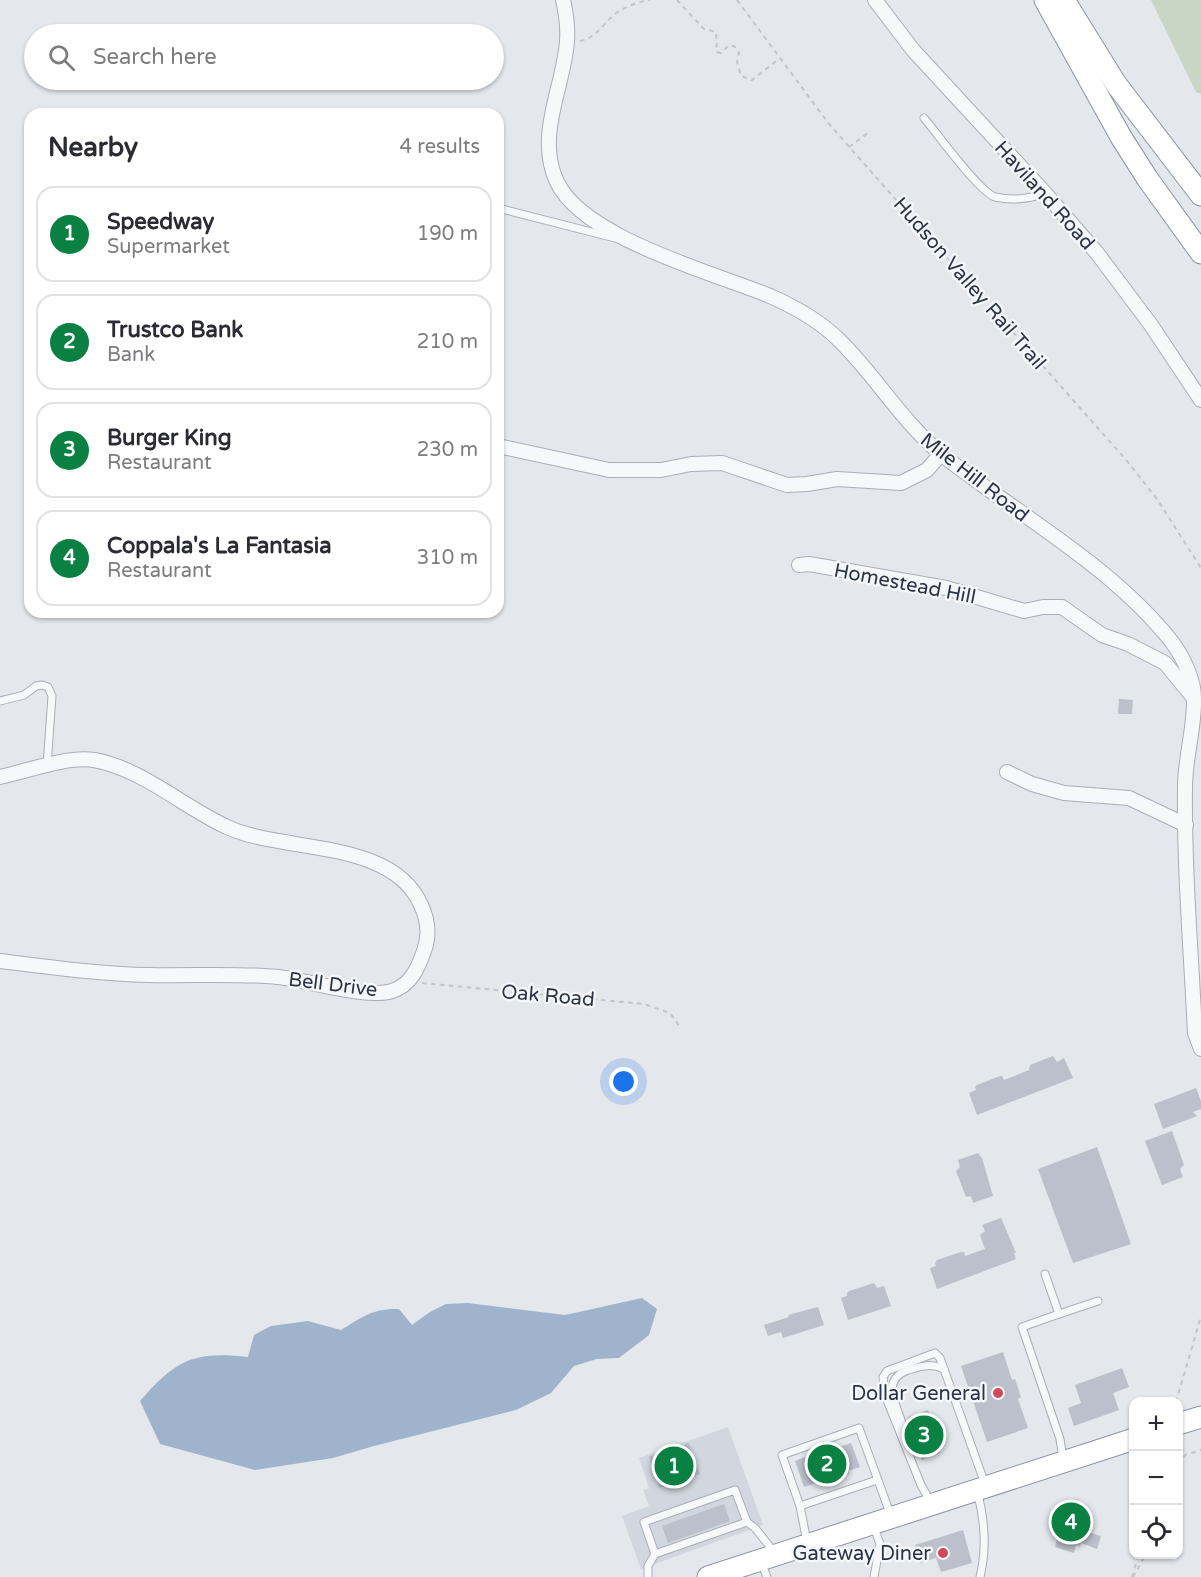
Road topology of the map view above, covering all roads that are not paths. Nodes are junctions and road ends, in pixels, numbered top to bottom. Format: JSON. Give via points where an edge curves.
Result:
{"nodes":[{"id":1,"x":563,"y":0,"type":"edge"},
{"id":2,"x":875,"y":0,"type":"edge"},
{"id":3,"x":1045,"y":0,"type":"edge"},
{"id":4,"x":1064,"y":0,"type":"edge"},
{"id":5,"x":924,"y":118,"type":"dead end"},
{"id":6,"x":1045,"y":193,"type":"junction"},
{"id":7,"x":1201,"y":195,"type":"edge"},
{"id":8,"x":504,"y":210,"type":"edge"},
{"id":9,"x":641,"y":245,"type":"junction"},
{"id":10,"x":1201,"y":253,"type":"edge"},
{"id":11,"x":1201,"y":400,"type":"edge"},
{"id":12,"x":504,"y":447,"type":"edge"},
{"id":13,"x":941,"y":454,"type":"junction"},
{"id":14,"x":799,"y":565,"type":"dead end"},
{"id":15,"x":1194,"y":699,"type":"junction"},
{"id":16,"x":0,"y":701,"type":"edge"},
{"id":17,"x":47,"y":766,"type":"junction"},
{"id":18,"x":1006,"y":772,"type":"dead end"},
{"id":19,"x":0,"y":777,"type":"edge"},
{"id":20,"x":1186,"y":825,"type":"junction"},
{"id":21,"x":0,"y":961,"type":"edge"},
{"id":22,"x":1201,"y":1049,"type":"edge"},
{"id":23,"x":1045,"y":1274,"type":"dead end"},
{"id":24,"x":1098,"y":1301,"type":"dead end"},
{"id":25,"x":1059,"y":1314,"type":"junction"},
{"id":26,"x":944,"y":1370,"type":"junction"},
{"id":27,"x":1201,"y":1417,"type":"edge"},
{"id":28,"x":1183,"y":1423,"type":"edge"},
{"id":29,"x":1129,"y":1440,"type":"edge"},
{"id":30,"x":907,"y":1450,"type":"junction"},
{"id":31,"x":1064,"y":1461,"type":"junction"},
{"id":32,"x":877,"y":1480,"type":"junction"},
{"id":33,"x":981,"y":1488,"type":"junction"},
{"id":34,"x":931,"y":1504,"type":"junction"},
{"id":35,"x":800,"y":1506,"type":"junction"},
{"id":36,"x":881,"y":1520,"type":"junction"},
{"id":37,"x":747,"y":1522,"type":"junction"},
{"id":38,"x":807,"y":1544,"type":"junction"},
{"id":39,"x":655,"y":1554,"type":"junction"},
{"id":40,"x":768,"y":1564,"type":"edge"},
{"id":41,"x":648,"y":1577,"type":"edge"},
{"id":42,"x":708,"y":1577,"type":"edge"},
{"id":43,"x":874,"y":1577,"type":"edge"},
{"id":44,"x":980,"y":1577,"type":"edge"}],
"edges":[{"from":1,"to":9,"type":"street","name":"Mile Hill Road","via":[[567,43],[549,138],[556,182],[586,215]]},
{"from":2,"to":6,"type":"street","name":"Haviland Road","via":[[913,50]]},
{"from":3,"to":10,"type":"highway","via":[[1121,137]]},
{"from":4,"to":7,"type":"highway","via":[[1116,84]]},
{"from":5,"to":6,"type":"lane","via":[[972,177],[993,196],[1019,200]]},
{"from":6,"to":11,"type":"street","name":"Haviland Road","via":[[1115,275]]},
{"from":8,"to":9,"type":"lane"},
{"from":9,"to":13,"type":"street","name":"Mile Hill Road","via":[[768,295],[812,318],[852,353],[915,430]]},
{"from":12,"to":13,"type":"street","via":[[609,470],[662,470],[722,463],[787,485],[837,478],[901,483],[927,470]]},
{"from":13,"to":15,"type":"street","name":"Mile Hill Road","via":[[1130,597],[1172,643],[1192,680]]},
{"from":14,"to":15,"type":"street","name":"Homestead Hill","via":[[946,588],[1024,611],[1062,607],[1102,635],[1165,663]]},
{"from":15,"to":20,"type":"street","name":"Mile Hill Road","via":[[1185,783]]},
{"from":16,"to":17,"type":"lane","via":[[24,695],[36,686],[48,687],[52,696]]},
{"from":17,"to":19,"type":"street"},
{"from":17,"to":21,"type":"street","name":"Bell Drive","via":[[93,760],[114,766],[228,828],[253,837],[356,855],[384,868],[406,883],[418,898],[426,917],[426,946],[418,969],[408,982],[392,991],[370,993],[281,978],[102,973]]},
{"from":18,"to":20,"type":"street","via":[[1064,793],[1129,798]]},
{"from":20,"to":22,"type":"street","name":"Mile Hill Road","via":[[1195,1033]]},
{"from":23,"to":25,"type":"lane"},
{"from":24,"to":25,"type":"lane"},
{"from":25,"to":31,"type":"lane","via":[[1022,1327],[1060,1438]]},
{"from":26,"to":30,"type":"lane","via":[[934,1365],[921,1366],[893,1379],[892,1394],[907,1434]]},
{"from":26,"to":30,"type":"lane","via":[[935,1353],[884,1374],[885,1395]]},
{"from":26,"to":33,"type":"lane"},
{"from":27,"to":28,"type":"highway"},
{"from":29,"to":31,"type":"highway"},
{"from":30,"to":34,"type":"lane"},
{"from":31,"to":33,"type":"highway"},
{"from":32,"to":35,"type":"lane"},
{"from":32,"to":35,"type":"lane","via":[[859,1428],[782,1455]]},
{"from":32,"to":36,"type":"lane"},
{"from":33,"to":34,"type":"highway"},
{"from":33,"to":44,"type":"lane","via":[[985,1556]]},
{"from":34,"to":36,"type":"highway"},
{"from":35,"to":38,"type":"lane"},
{"from":36,"to":38,"type":"highway"},
{"from":36,"to":43,"type":"lane"},
{"from":37,"to":39,"type":"lane"},
{"from":37,"to":39,"type":"lane","via":[[735,1490],[644,1522]]},
{"from":37,"to":40,"type":"lane","via":[[755,1528]]},
{"from":38,"to":40,"type":"highway"},
{"from":39,"to":41,"type":"lane","via":[[648,1566]]},
{"from":40,"to":42,"type":"highway"}]}
